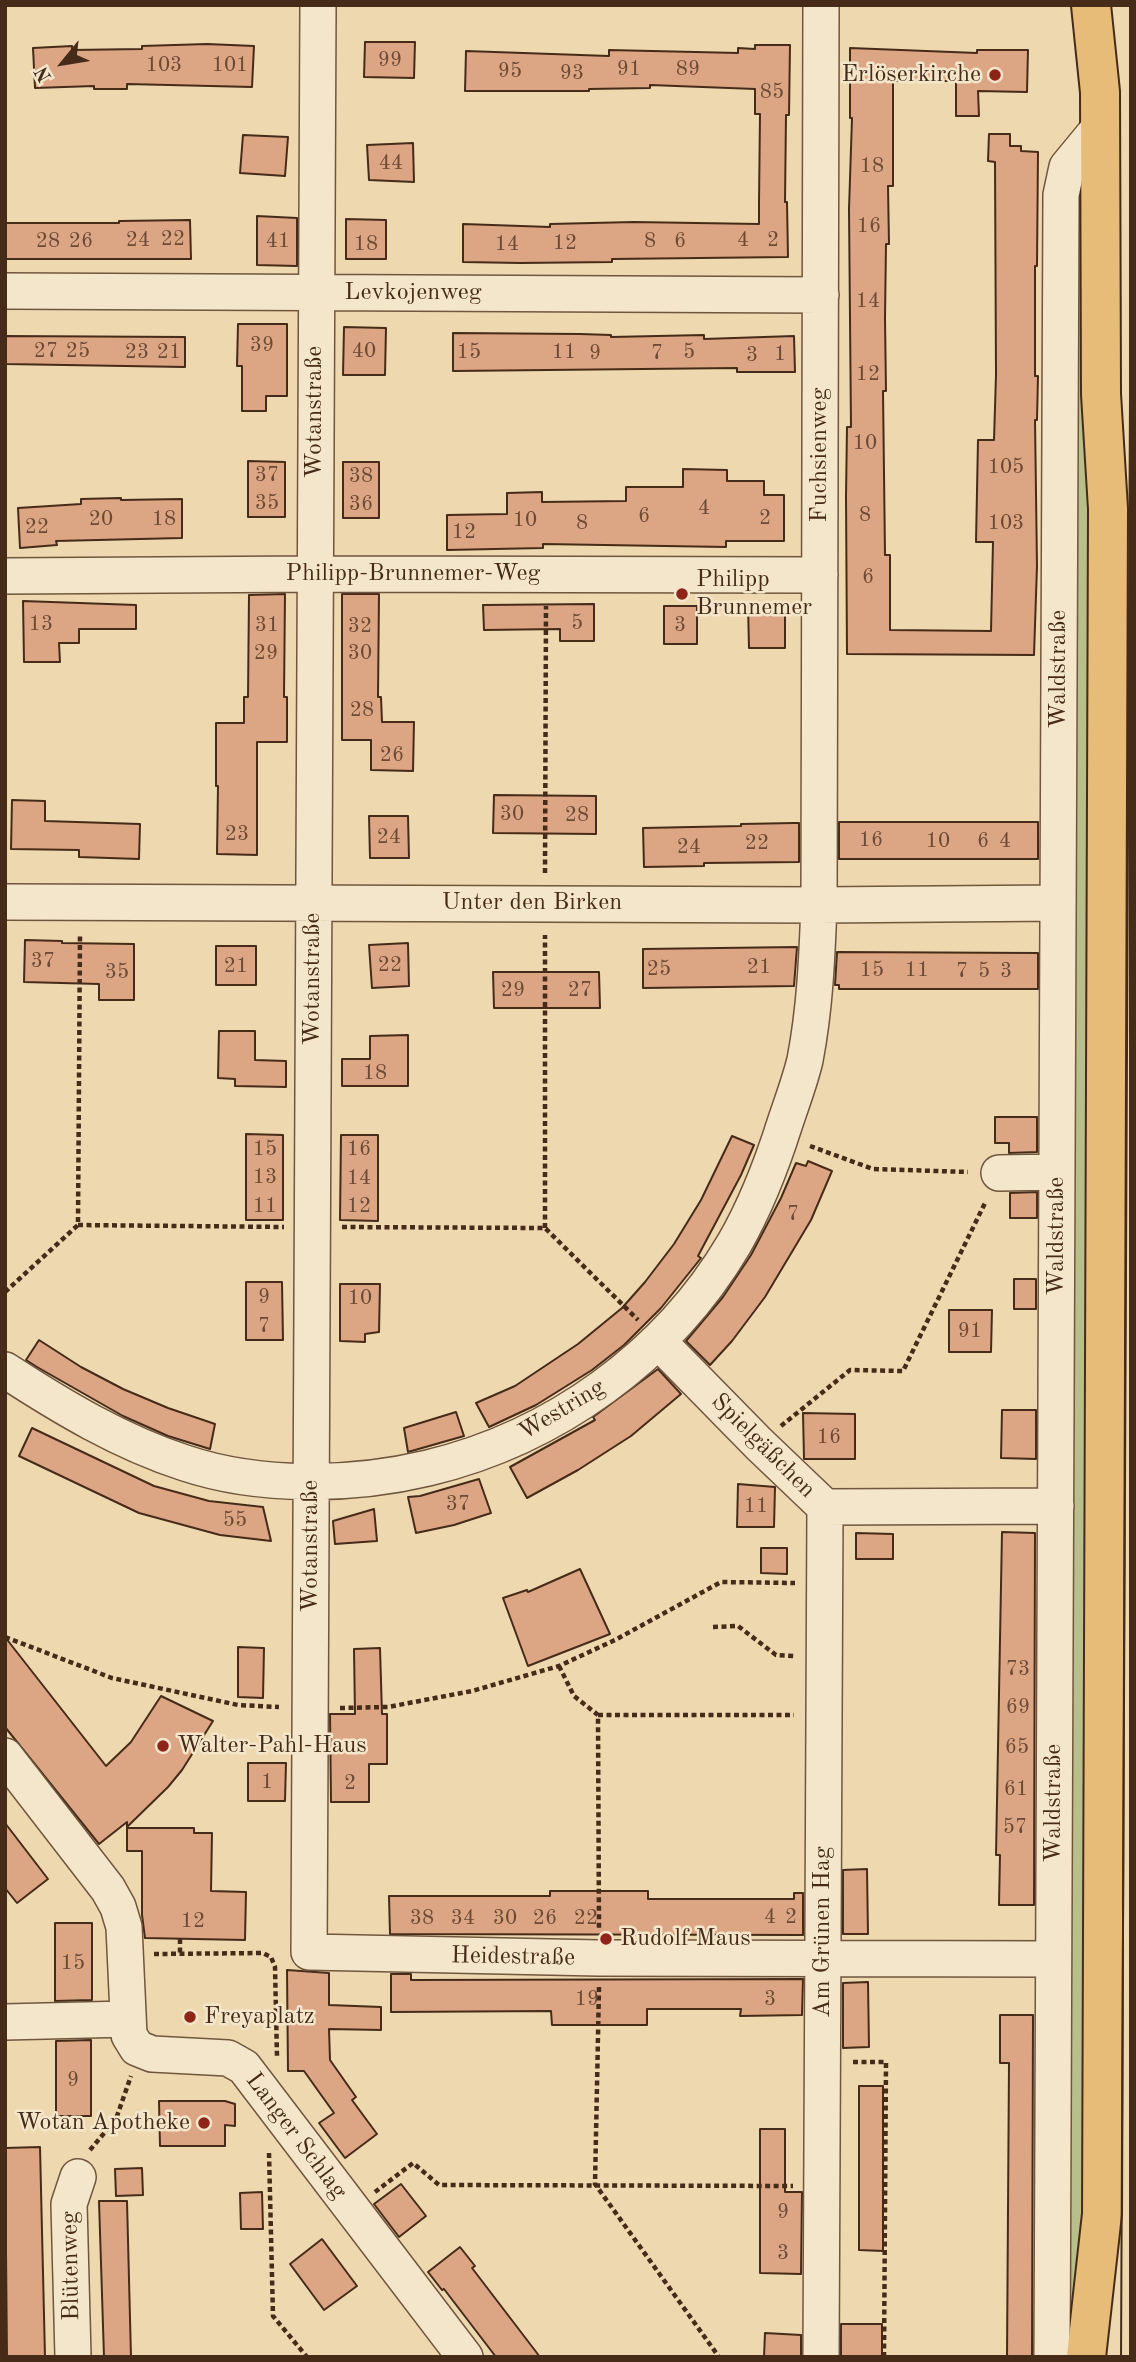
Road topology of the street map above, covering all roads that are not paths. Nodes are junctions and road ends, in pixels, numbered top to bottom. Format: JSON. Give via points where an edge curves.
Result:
{"nodes":[{"id":1,"x":318,"y":5,"type":"edge"},
{"id":2,"x":821,"y":5,"type":"edge"},
{"id":3,"x":1091,"y":5,"type":"edge"},
{"id":4,"x":1100,"y":127,"type":"junction"},
{"id":5,"x":5,"y":290,"type":"edge"},
{"id":6,"x":316,"y":293,"type":"junction"},
{"id":7,"x":821,"y":295,"type":"junction"},
{"id":8,"x":315,"y":573,"type":"junction"},
{"id":9,"x":820,"y":575,"type":"junction"},
{"id":10,"x":5,"y":576,"type":"edge"},
{"id":11,"x":5,"y":902,"type":"edge"},
{"id":12,"x":313,"y":902,"type":"junction"},
{"id":13,"x":1058,"y":903,"type":"junction"},
{"id":14,"x":819,"y":905,"type":"junction"},
{"id":15,"x":1057,"y":1172,"type":"junction"},
{"id":16,"x":999,"y":1173,"type":"road end"},
{"id":17,"x":658,"y":1341,"type":"junction"},
{"id":18,"x":5,"y":1370,"type":"edge"},
{"id":19,"x":311,"y":1482,"type":"junction"},
{"id":20,"x":1056,"y":1506,"type":"junction"},
{"id":21,"x":825,"y":1507,"type":"junction"},
{"id":22,"x":5,"y":1756,"type":"edge"},
{"id":23,"x":309,"y":1952,"type":"joint"},
{"id":24,"x":1053,"y":1958,"type":"junction"},
{"id":25,"x":822,"y":1959,"type":"junction"},
{"id":26,"x":5,"y":2022,"type":"edge"},
{"id":27,"x":132,"y":2034,"type":"junction"},
{"id":28,"x":78,"y":2177,"type":"road end"},
{"id":29,"x":73,"y":2357,"type":"edge"},
{"id":30,"x":465,"y":2357,"type":"edge"},
{"id":31,"x":821,"y":2357,"type":"edge"},
{"id":32,"x":1052,"y":2357,"type":"edge"},
{"id":33,"x":1086,"y":2357,"type":"edge"}],
"edges":[{"from":1,"to":6,"type":"street","name":"Wotanstraße"},
{"from":2,"to":7,"type":"street","name":"Fuchsienweg"},
{"from":3,"to":4,"type":"main road","name":"Waldstraße"},
{"from":4,"to":13,"type":"street","name":"Waldstraße","via":[[1067,167],[1061,195]]},
{"from":4,"to":33,"type":"main road","name":"Waldstraße","via":[[1101,394],[1108,509],[1102,2214]]},
{"from":5,"to":6,"type":"street","name":"Levkojenweg"},
{"from":6,"to":7,"type":"street","name":"Levkojenweg"},
{"from":6,"to":8,"type":"street","name":"Wotanstraße"},
{"from":7,"to":9,"type":"street","name":"Fuchsienweg"},
{"from":8,"to":9,"type":"street","name":"Philipp-Brunnemer-Weg"},
{"from":8,"to":10,"type":"street","name":"Philipp-Brunnemer-Weg"},
{"from":8,"to":12,"type":"street","name":"Wotanstraße"},
{"from":9,"to":14,"type":"street","name":"Fuchsienweg"},
{"from":11,"to":12,"type":"street","name":"Unter den Birken"},
{"from":12,"to":14,"type":"street","name":"Unter den Birken"},
{"from":12,"to":19,"type":"street","name":"Wotanstraße"},
{"from":13,"to":14,"type":"street","name":"Unter den Birken"},
{"from":13,"to":15,"type":"street","name":"Waldstraße"},
{"from":14,"to":17,"type":"street","name":"Westring","via":[[815,1000],[804,1063],[781,1136],[734,1244],[702,1291]]},
{"from":15,"to":16,"type":"street"},
{"from":15,"to":20,"type":"street","name":"Waldstraße"},
{"from":17,"to":19,"type":"street","name":"Westring","via":[[606,1386],[552,1421],[491,1449],[411,1472]]},
{"from":17,"to":21,"type":"street","name":"Spielgäßchen"},
{"from":18,"to":19,"type":"street","name":"Westring","via":[[117,1437],[187,1464],[247,1477]]},
{"from":19,"to":23,"type":"street","name":"Wotanstraße"},
{"from":20,"to":21,"type":"street","name":"Spielgäßchen"},
{"from":20,"to":24,"type":"street","name":"Waldstraße"},
{"from":21,"to":25,"type":"street","name":"Am Grünen Hag"},
{"from":22,"to":27,"type":"street","via":[[108,1889],[121,1916]]},
{"from":23,"to":25,"type":"street","name":"Heidestraße"},
{"from":24,"to":25,"type":"street","name":"Heidestraße"},
{"from":24,"to":32,"type":"street","name":"Waldstraße"},
{"from":25,"to":31,"type":"street","name":"Am Grünen Hag"},
{"from":26,"to":27,"type":"street","name":"Langer Schlag"},
{"from":27,"to":30,"type":"street","name":"Langer Schlag","via":[[152,2054],[228,2058],[244,2067]]},
{"from":28,"to":29,"type":"street","name":"Blütenweg","via":[[69,2204]]}]}
